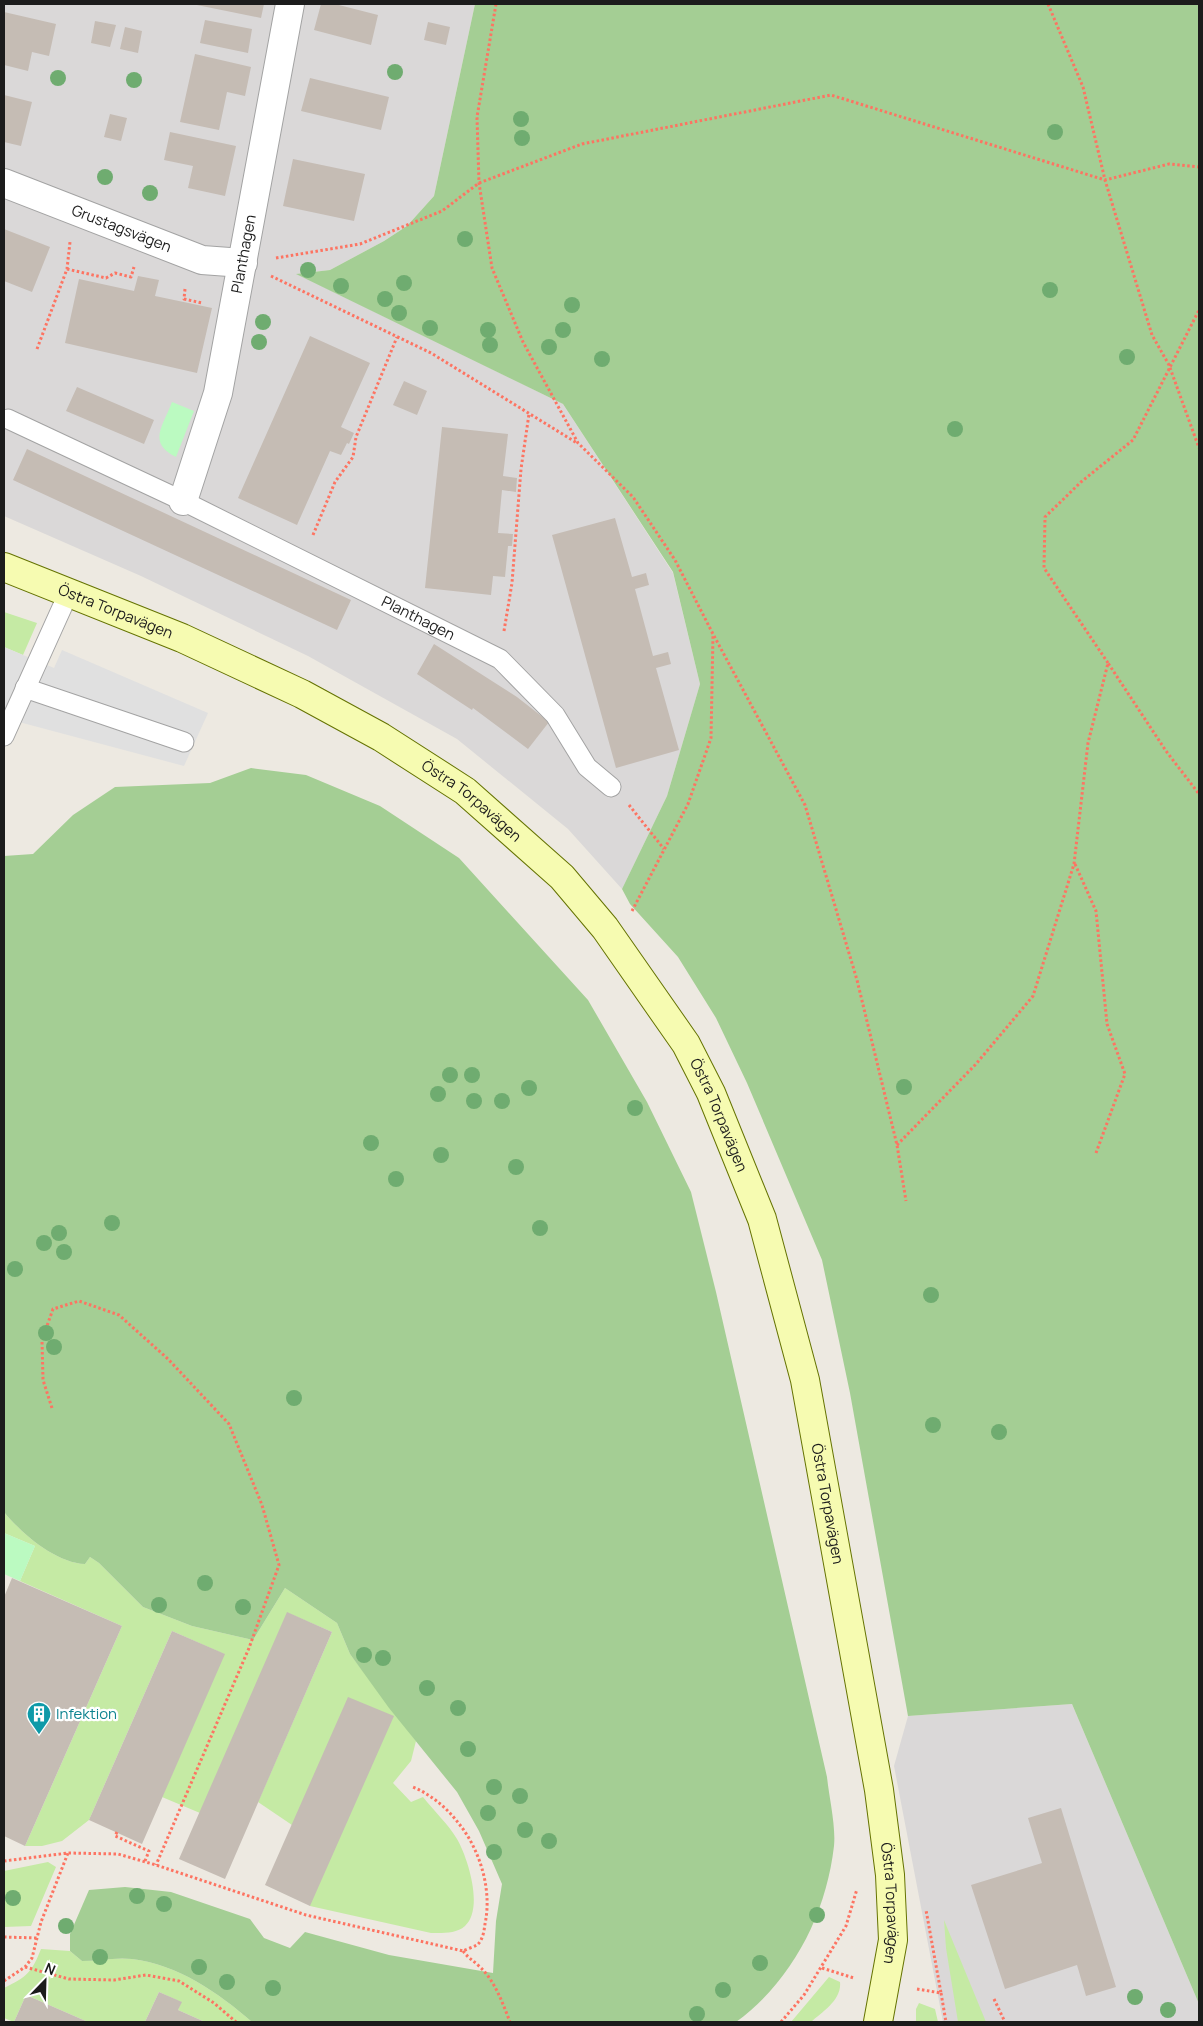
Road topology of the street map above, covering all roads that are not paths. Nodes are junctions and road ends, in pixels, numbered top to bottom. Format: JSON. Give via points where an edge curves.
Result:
{"nodes":[{"id":1,"x":290,"y":4,"type":"edge"},
{"id":2,"x":4,"y":183,"type":"edge"},
{"id":3,"x":243,"y":263,"type":"junction"},
{"id":4,"x":8,"y":419,"type":"dead end"},
{"id":5,"x":183,"y":501,"type":"junction"},
{"id":6,"x":4,"y":567,"type":"edge"},
{"id":7,"x":69,"y":592,"type":"junction"},
{"id":8,"x":25,"y":688,"type":"junction"},
{"id":9,"x":4,"y":736,"type":"edge"},
{"id":10,"x":184,"y":742,"type":"dead end"},
{"id":11,"x":611,"y":787,"type":"road end"},
{"id":12,"x":878,"y":2022,"type":"edge"}],
"edges":[{"from":1,"to":3,"type":"street","name":"Planthagen"},
{"from":2,"to":3,"type":"street","name":"Grustagsvägen","via":[[202,260]]},
{"from":3,"to":5,"type":"street","name":"Planthagen","via":[[218,394]]},
{"from":4,"to":5,"type":"lane","name":"Planthagen"},
{"from":5,"to":11,"type":"lane","name":"Planthagen","via":[[500,659],[555,714],[587,767]]},
{"from":6,"to":7,"type":"street","name":"Östra Torpavägen"},
{"from":7,"to":8,"type":"lane"},
{"from":7,"to":12,"type":"street","name":"Östra Torpavägen","via":[[182,638],[302,694],[381,737],[465,791],[562,877],[606,928],[686,1044],[712,1093],[762,1219],[805,1380],[879,1790],[890,1875],[893,1940]]},
{"from":8,"to":9,"type":"lane"},
{"from":8,"to":10,"type":"lane"}]}
